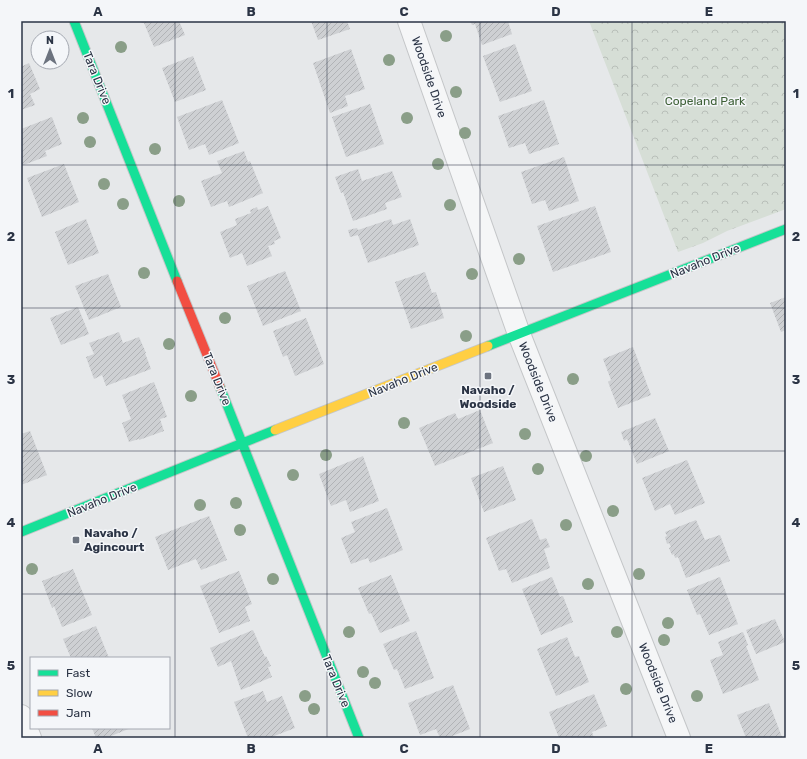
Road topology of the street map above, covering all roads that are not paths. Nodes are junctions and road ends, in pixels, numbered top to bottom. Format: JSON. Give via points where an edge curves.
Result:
{"nodes":[{"id":1,"x":74,"y":21,"type":"edge"},
{"id":2,"x":409,"y":21,"type":"edge"},
{"id":3,"x":786,"y":229,"type":"edge"},
{"id":4,"x":519,"y":334,"type":"junction"},
{"id":5,"x":243,"y":443,"type":"junction"},
{"id":6,"x":21,"y":532,"type":"edge"},
{"id":7,"x":21,"y":716,"type":"edge"},
{"id":8,"x":30,"y":738,"type":"edge"},
{"id":9,"x":359,"y":738,"type":"edge"},
{"id":10,"x":679,"y":738,"type":"edge"}],
"edges":[{"from":1,"to":5,"type":"street","name":"Tara Drive"},
{"from":2,"to":4,"type":"street","name":"Woodside Drive"},
{"from":3,"to":4,"type":"street","name":"Navaho Drive"},
{"from":4,"to":5,"type":"street","name":"Navaho Drive"},
{"from":4,"to":10,"type":"street","name":"Woodside Drive"},
{"from":5,"to":6,"type":"street","name":"Navaho Drive"},
{"from":5,"to":9,"type":"street","name":"Tara Drive"},
{"from":7,"to":8,"type":"street"}]}
